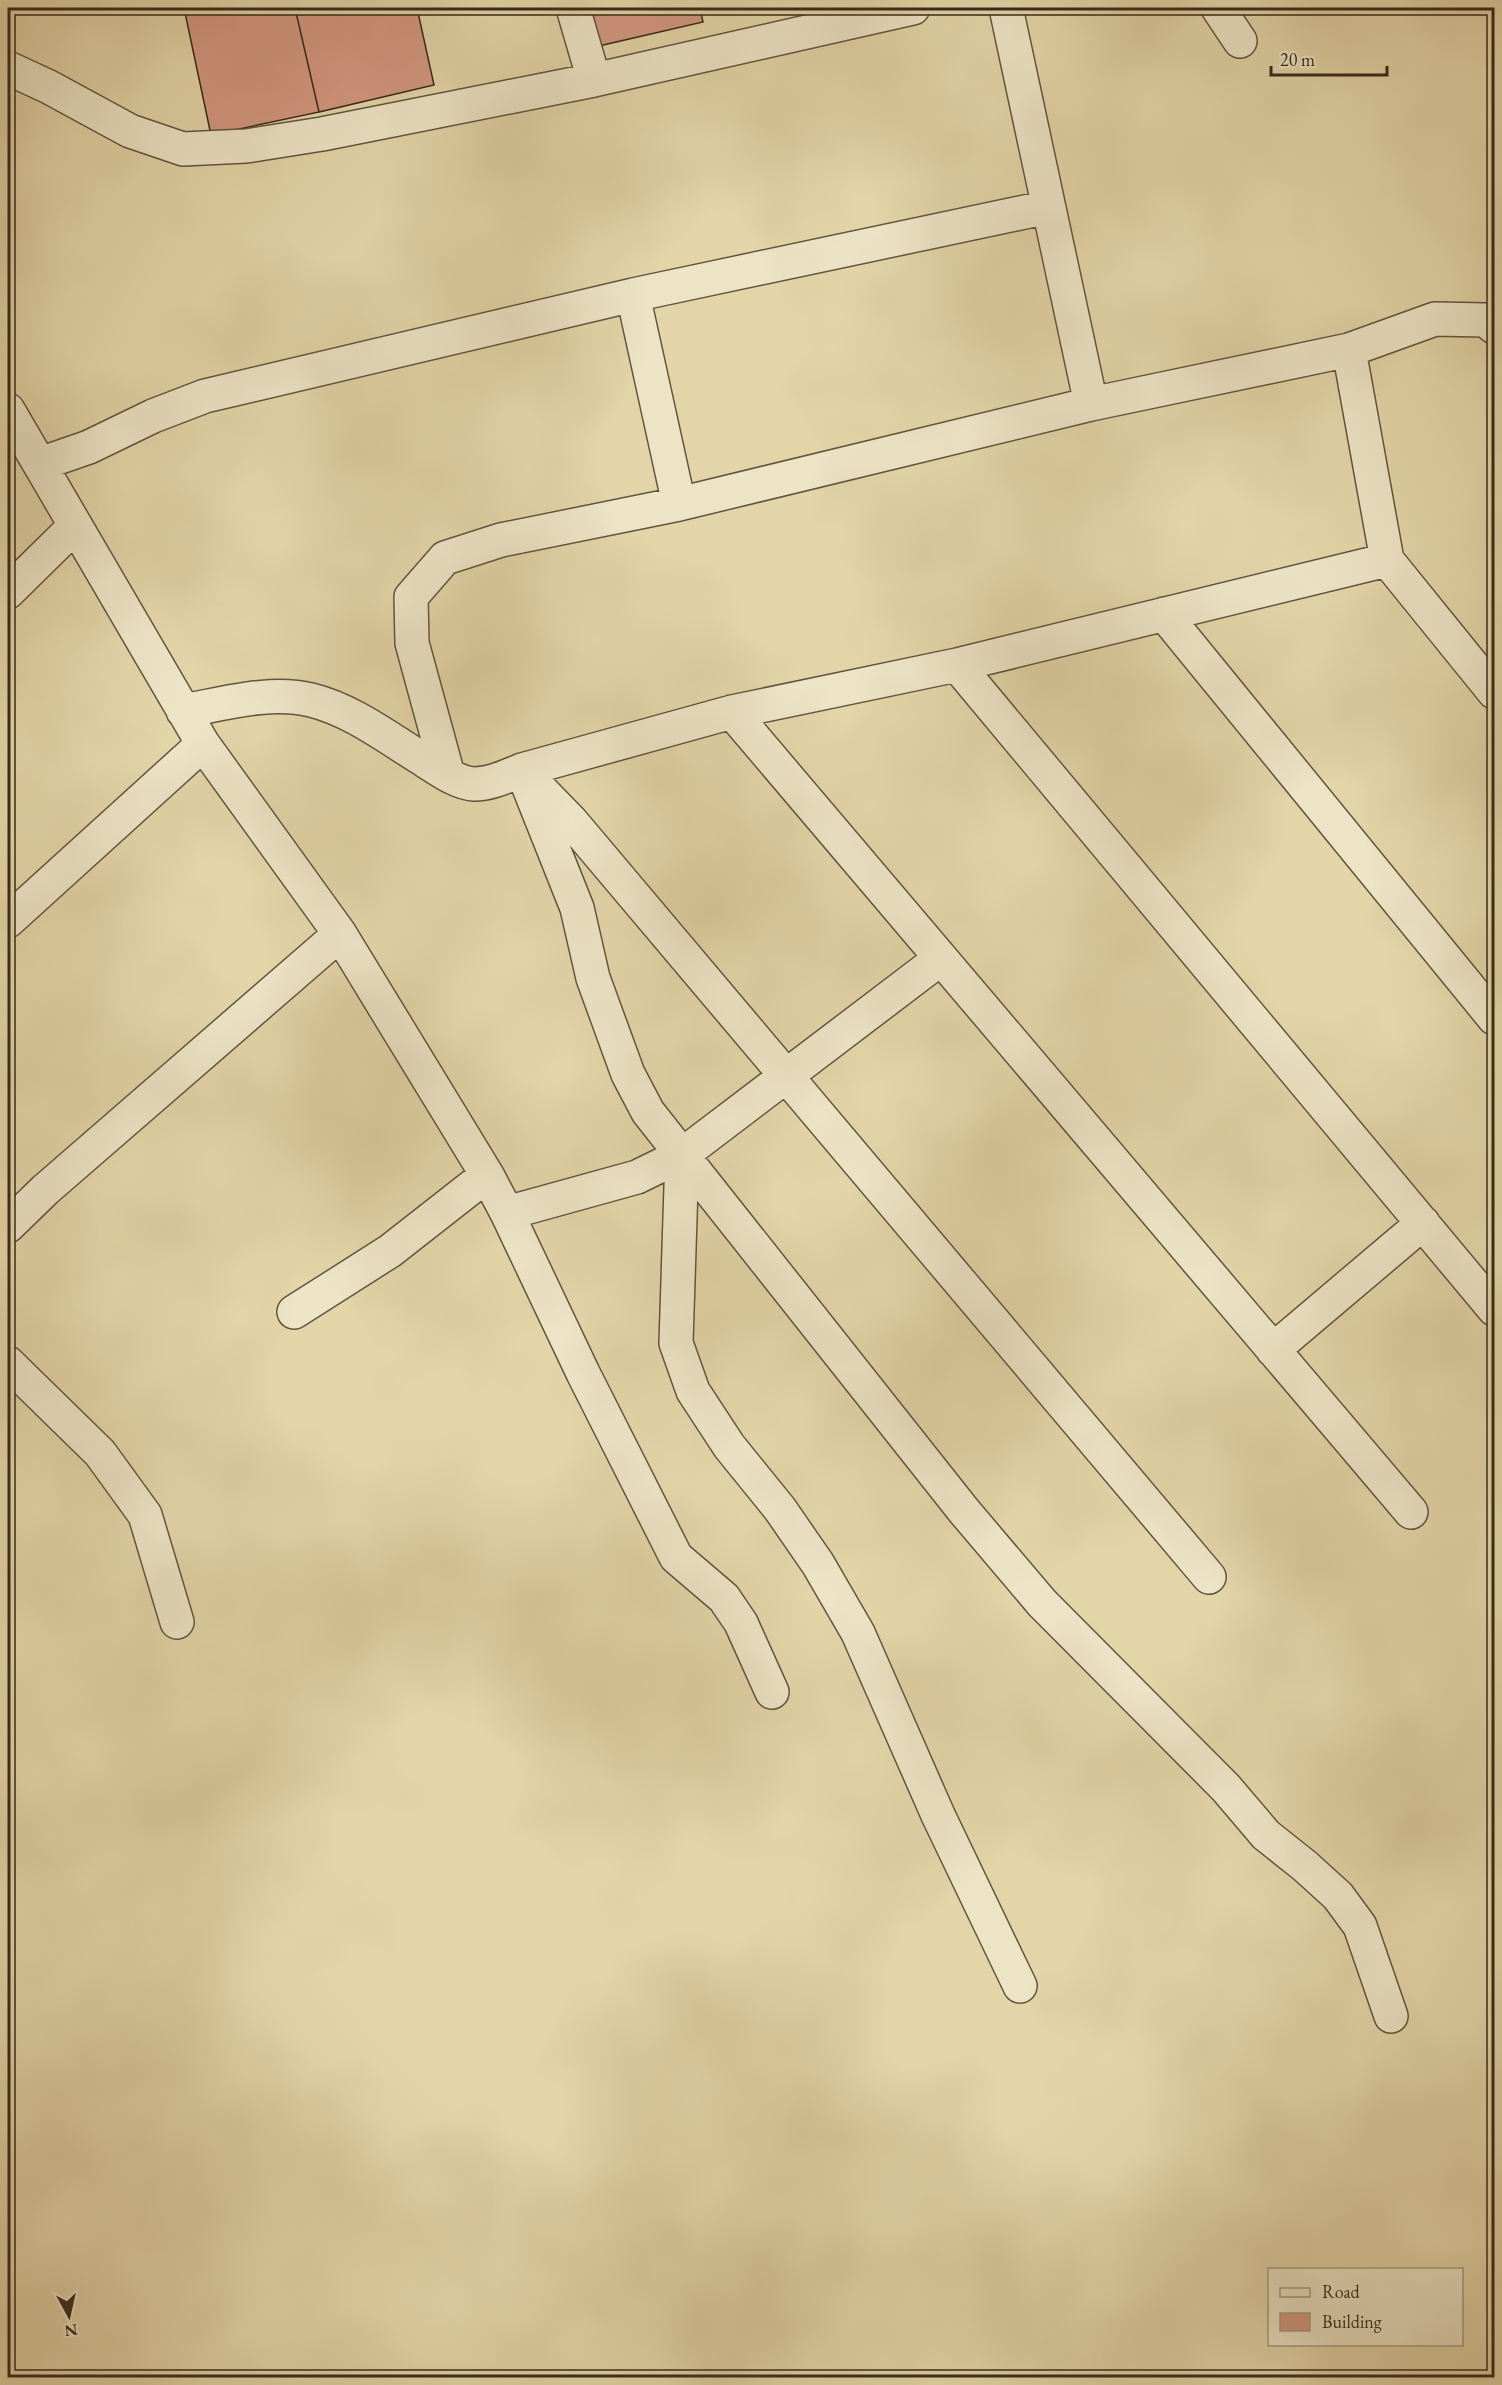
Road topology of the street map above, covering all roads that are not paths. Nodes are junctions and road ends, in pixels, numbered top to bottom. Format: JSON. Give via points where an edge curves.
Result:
{"nodes":[{"id":1,"x":573,"y":8,"type":"edge"},
{"id":2,"x":913,"y":8,"type":"edge"},
{"id":3,"x":1006,"y":8,"type":"edge"},
{"id":4,"x":1218,"y":8,"type":"edge"},
{"id":5,"x":1240,"y":41,"type":"dead end"},
{"id":6,"x":8,"y":68,"type":"edge"},
{"id":7,"x":594,"y":80,"type":"junction"},
{"id":8,"x":1048,"y":207,"type":"junction"},
{"id":9,"x":633,"y":295,"type":"junction"},
{"id":10,"x":1494,"y":327,"type":"edge"},
{"id":11,"x":1349,"y":350,"type":"junction"},
{"id":12,"x":1091,"y":404,"type":"junction"},
{"id":13,"x":8,"y":410,"type":"edge"},
{"id":14,"x":40,"y":464,"type":"junction"},
{"id":15,"x":679,"y":504,"type":"junction"},
{"id":16,"x":74,"y":527,"type":"junction"},
{"id":17,"x":1388,"y":560,"type":"junction"},
{"id":18,"x":8,"y":592,"type":"edge"},
{"id":19,"x":1164,"y":614,"type":"junction"},
{"id":20,"x":957,"y":664,"type":"junction"},
{"id":21,"x":1494,"y":692,"type":"edge"},
{"id":22,"x":183,"y":711,"type":"junction"},
{"id":23,"x":732,"y":712,"type":"junction"},
{"id":24,"x":203,"y":744,"type":"junction"},
{"id":25,"x":522,"y":770,"type":"junction"},
{"id":26,"x":448,"y":775,"type":"junction"},
{"id":27,"x":8,"y":921,"type":"edge"},
{"id":28,"x":340,"y":934,"type":"junction"},
{"id":29,"x":940,"y":959,"type":"junction"},
{"id":30,"x":1494,"y":1018,"type":"edge"},
{"id":31,"x":788,"y":1076,"type":"junction"},
{"id":32,"x":682,"y":1155,"type":"junction"},
{"id":33,"x":487,"y":1175,"type":"junction"},
{"id":34,"x":507,"y":1214,"type":"junction"},
{"id":35,"x":1423,"y":1224,"type":"junction"},
{"id":36,"x":8,"y":1226,"type":"edge"},
{"id":37,"x":1494,"y":1309,"type":"edge"},
{"id":38,"x":294,"y":1312,"type":"dead end"},
{"id":39,"x":1273,"y":1350,"type":"junction"},
{"id":40,"x":8,"y":1363,"type":"edge"},
{"id":41,"x":1411,"y":1512,"type":"dead end"},
{"id":42,"x":1209,"y":1577,"type":"dead end"},
{"id":43,"x":177,"y":1622,"type":"dead end"},
{"id":44,"x":772,"y":1692,"type":"dead end"},
{"id":45,"x":1020,"y":1986,"type":"dead end"},
{"id":46,"x":1392,"y":2016,"type":"dead end"}],
"edges":[{"from":1,"to":7,"type":"street"},
{"from":2,"to":7,"type":"street"},
{"from":3,"to":8,"type":"street"},
{"from":4,"to":5,"type":"street"},
{"from":6,"to":7,"type":"street","via":[[130,131],[183,149],[246,146],[322,134]]},
{"from":8,"to":9,"type":"street"},
{"from":8,"to":12,"type":"street"},
{"from":9,"to":14,"type":"street","via":[[205,396]]},
{"from":9,"to":15,"type":"street"},
{"from":10,"to":11,"type":"street","via":[[1485,320],[1435,319]]},
{"from":11,"to":12,"type":"street"},
{"from":11,"to":17,"type":"street"},
{"from":12,"to":15,"type":"street"},
{"from":13,"to":14,"type":"street"},
{"from":14,"to":16,"type":"street"},
{"from":15,"to":26,"type":"street","via":[[501,540],[445,558],[411,597],[412,643]]},
{"from":16,"to":18,"type":"street"},
{"from":16,"to":22,"type":"street"},
{"from":17,"to":19,"type":"street"},
{"from":17,"to":21,"type":"street"},
{"from":19,"to":20,"type":"street"},
{"from":19,"to":30,"type":"street"},
{"from":20,"to":23,"type":"street"},
{"from":20,"to":35,"type":"street"},
{"from":22,"to":24,"type":"street"},
{"from":22,"to":26,"type":"street","via":[[254,699],[308,699],[347,714]]},
{"from":23,"to":25,"type":"street"},
{"from":23,"to":29,"type":"street"},
{"from":24,"to":27,"type":"street"},
{"from":24,"to":28,"type":"street"},
{"from":25,"to":26,"type":"street","via":[[494,781],[472,784]]},
{"from":25,"to":31,"type":"street","via":[[571,821]]},
{"from":25,"to":32,"type":"street","via":[[577,908],[593,978],[628,1074],[648,1112]]},
{"from":28,"to":33,"type":"street"},
{"from":28,"to":36,"type":"street"},
{"from":29,"to":31,"type":"street"},
{"from":29,"to":39,"type":"street"},
{"from":31,"to":32,"type":"street"},
{"from":31,"to":42,"type":"street"},
{"from":32,"to":34,"type":"street","via":[[637,1177]]},
{"from":32,"to":45,"type":"street","via":[[676,1343],[693,1391],[729,1446],[818,1564],[858,1633],[938,1815]]},
{"from":32,"to":46,"type":"street","via":[[964,1511],[1042,1603],[1226,1788],[1266,1835],[1338,1896],[1360,1926]]},
{"from":33,"to":34,"type":"street"},
{"from":33,"to":38,"type":"street","via":[[390,1251]]},
{"from":34,"to":44,"type":"street","via":[[676,1557],[724,1598],[741,1623]]},
{"from":35,"to":37,"type":"street"},
{"from":35,"to":39,"type":"street"},
{"from":39,"to":41,"type":"street"},
{"from":40,"to":43,"type":"street","via":[[100,1453],[145,1515]]}]}
